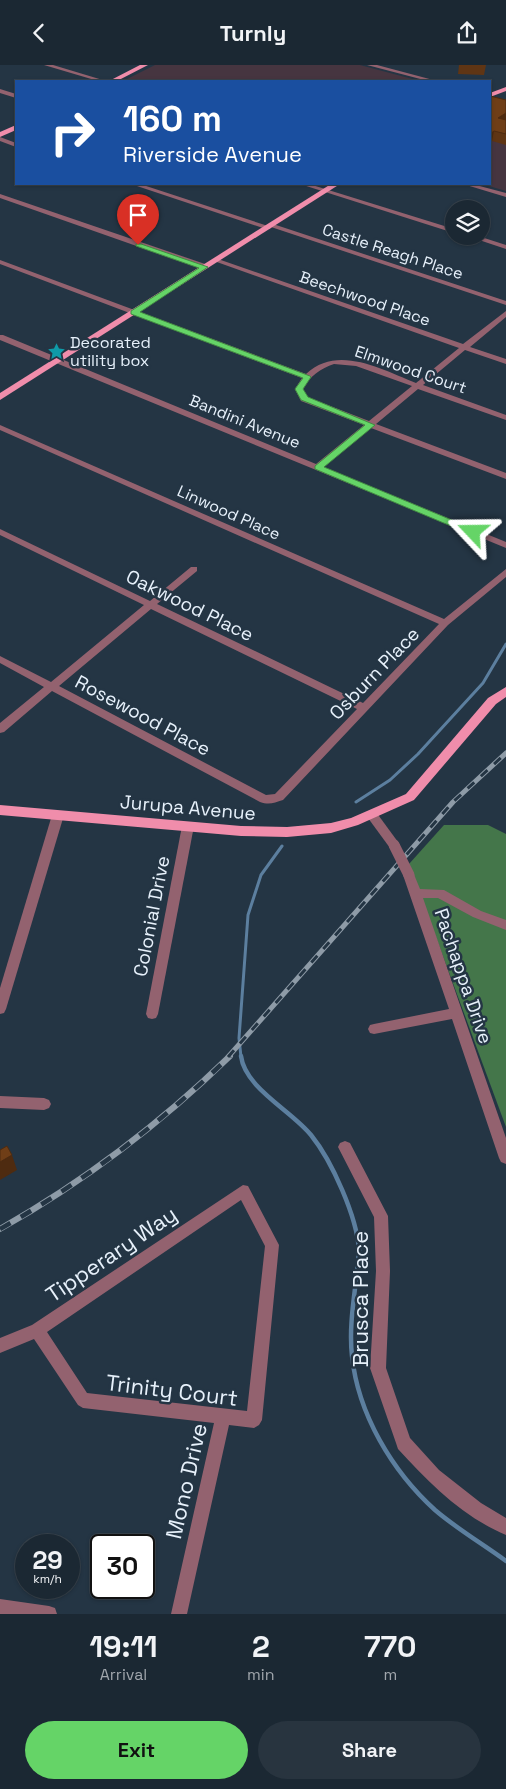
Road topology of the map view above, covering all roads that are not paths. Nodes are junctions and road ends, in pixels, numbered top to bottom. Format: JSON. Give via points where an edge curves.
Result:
{"nodes":[{"id":1,"x":47,"y":65,"type":"edge"},
{"id":2,"x":146,"y":65,"type":"edge"},
{"id":3,"x":370,"y":65,"type":"edge"},
{"id":4,"x":100,"y":80,"type":"edge"},
{"id":5,"x":117,"y":80,"type":"edge"},
{"id":6,"x":430,"y":80,"type":"edge"},
{"id":7,"x":506,"y":89,"type":"edge"},
{"id":8,"x":0,"y":91,"type":"edge"},
{"id":9,"x":491,"y":95,"type":"edge"},
{"id":10,"x":15,"y":96,"type":"edge"},
{"id":11,"x":15,"y":128,"type":"edge"},
{"id":12,"x":0,"y":136,"type":"edge"},
{"id":13,"x":15,"y":144,"type":"edge"},
{"id":14,"x":137,"y":185,"type":"edge"},
{"id":15,"x":306,"y":185,"type":"edge"},
{"id":16,"x":334,"y":185,"type":"edge"},
{"id":17,"x":470,"y":185,"type":"edge"},
{"id":18,"x":325,"y":191,"type":"junction"},
{"id":19,"x":506,"y":195,"type":"edge"},
{"id":20,"x":0,"y":196,"type":"edge"},
{"id":21,"x":269,"y":227,"type":"junction"},
{"id":22,"x":445,"y":228,"type":"edge"},
{"id":23,"x":490,"y":242,"type":"edge"},
{"id":24,"x":506,"y":247,"type":"edge"},
{"id":25,"x":216,"y":260,"type":"junction"},
{"id":26,"x":0,"y":262,"type":"edge"},
{"id":27,"x":205,"y":267,"type":"junction"},
{"id":28,"x":506,"y":303,"type":"edge"},
{"id":29,"x":134,"y":313,"type":"junction"},
{"id":30,"x":506,"y":313,"type":"edge"},
{"id":31,"x":0,"y":337,"type":"edge"},
{"id":32,"x":464,"y":348,"type":"junction"},
{"id":33,"x":57,"y":361,"type":"junction"},
{"id":34,"x":506,"y":362,"type":"edge"},
{"id":35,"x":307,"y":377,"type":"junction"},
{"id":36,"x":416,"y":386,"type":"junction"},
{"id":37,"x":0,"y":397,"type":"edge"},
{"id":38,"x":506,"y":418,"type":"edge"},
{"id":39,"x":371,"y":425,"type":"junction"},
{"id":40,"x":0,"y":427,"type":"edge"},
{"id":41,"x":318,"y":467,"type":"junction"},
{"id":42,"x":506,"y":476,"type":"edge"},
{"id":43,"x":0,"y":532,"type":"edge"},
{"id":44,"x":506,"y":545,"type":"edge"},
{"id":45,"x":194,"y":569,"type":"dead end"},
{"id":46,"x":506,"y":572,"type":"edge"},
{"id":47,"x":151,"y":605,"type":"junction"},
{"id":48,"x":445,"y":623,"type":"junction"},
{"id":49,"x":0,"y":659,"type":"edge"},
{"id":50,"x":53,"y":687,"type":"junction"},
{"id":51,"x":506,"y":691,"type":"edge"},
{"id":52,"x":364,"y":708,"type":"junction"},
{"id":53,"x":0,"y":729,"type":"edge"},
{"id":54,"x":271,"y":800,"type":"joint"},
{"id":55,"x":0,"y":810,"type":"edge"},
{"id":56,"x":58,"y":815,"type":"junction"},
{"id":57,"x":372,"y":815,"type":"junction"},
{"id":58,"x":188,"y":826,"type":"junction"},
{"id":59,"x":416,"y":894,"type":"junction"},
{"id":60,"x":506,"y":925,"type":"edge"},
{"id":61,"x":0,"y":1009,"type":"edge"},
{"id":62,"x":455,"y":1013,"type":"junction"},
{"id":63,"x":152,"y":1014,"type":"dead end"},
{"id":64,"x":374,"y":1029,"type":"dead end"},
{"id":65,"x":0,"y":1101,"type":"edge"},
{"id":66,"x":44,"y":1105,"type":"dead end"},
{"id":67,"x":345,"y":1147,"type":"dead end"},
{"id":68,"x":506,"y":1158,"type":"edge"},
{"id":69,"x":243,"y":1191,"type":"joint"},
{"id":70,"x":37,"y":1330,"type":"junction"},
{"id":71,"x":0,"y":1346,"type":"edge"},
{"id":72,"x":223,"y":1417,"type":"junction"},
{"id":73,"x":506,"y":1527,"type":"edge"},
{"id":74,"x":0,"y":1607,"type":"edge"},
{"id":75,"x":49,"y":1614,"type":"edge"},
{"id":76,"x":179,"y":1614,"type":"edge"}],
"edges":[{"from":1,"to":4,"type":"street"},
{"from":2,"to":5,"type":"main road"},
{"from":3,"to":6,"type":"street"},
{"from":7,"to":9,"type":"main road"},
{"from":8,"to":10,"type":"street"},
{"from":11,"to":12,"type":"main road"},
{"from":12,"to":13,"type":"street"},
{"from":14,"to":21,"type":"street","name":"Castle Reagh Place"},
{"from":15,"to":18,"type":"street"},
{"from":16,"to":18,"type":"main road"},
{"from":17,"to":19,"type":"street"},
{"from":18,"to":21,"type":"main road"},
{"from":18,"to":22,"type":"street"},
{"from":20,"to":27,"type":"street"},
{"from":21,"to":25,"type":"main road"},
{"from":21,"to":28,"type":"street","name":"Castle Reagh Place"},
{"from":23,"to":24,"type":"street"},
{"from":25,"to":27,"type":"main road"},
{"from":25,"to":32,"type":"street","name":"Beechwood Place"},
{"from":26,"to":29,"type":"street"},
{"from":27,"to":29,"type":"main road"},
{"from":29,"to":33,"type":"main road"},
{"from":29,"to":35,"type":"street"},
{"from":30,"to":32,"type":"street"},
{"from":31,"to":33,"type":"street","name":"Bandini Avenue"},
{"from":32,"to":34,"type":"street","name":"Beechwood Place"},
{"from":32,"to":36,"type":"street"},
{"from":33,"to":37,"type":"main road"},
{"from":33,"to":41,"type":"street","name":"Bandini Avenue"},
{"from":35,"to":36,"type":"street","name":"Elmwood Court","via":[[321,365],[343,361]]},
{"from":35,"to":39,"type":"street","via":[[299,389],[304,399]]},
{"from":36,"to":38,"type":"street","name":"Elmwood Court"},
{"from":36,"to":39,"type":"street"},
{"from":39,"to":41,"type":"street"},
{"from":39,"to":42,"type":"street"},
{"from":40,"to":48,"type":"street","name":"Linwood Place"},
{"from":41,"to":44,"type":"street","name":"Bandini Avenue"},
{"from":43,"to":47,"type":"street","name":"Oakwood Place"},
{"from":45,"to":47,"type":"street"},
{"from":46,"to":48,"type":"street","name":"Osburn Place"},
{"from":47,"to":50,"type":"street"},
{"from":47,"to":52,"type":"street","name":"Oakwood Place"},
{"from":48,"to":52,"type":"street","name":"Osburn Place"},
{"from":49,"to":50,"type":"street","name":"Rosewood Place"},
{"from":50,"to":53,"type":"street"},
{"from":50,"to":54,"type":"street","name":"Rosewood Place"},
{"from":51,"to":57,"type":"main road","name":"Jurupa Avenue","via":[[492,701],[410,797]]},
{"from":52,"to":54,"type":"street","name":"Osburn Place","via":[[279,797]]},
{"from":55,"to":56,"type":"main road","name":"Jurupa Avenue"},
{"from":56,"to":58,"type":"main road","name":"Jurupa Avenue"},
{"from":56,"to":61,"type":"street"},
{"from":57,"to":58,"type":"main road","name":"Jurupa Avenue","via":[[331,827],[287,832]]},
{"from":57,"to":59,"type":"street","name":"Pachappa Drive","bridge":true,"via":[[394,845]]},
{"from":58,"to":63,"type":"street","name":"Colonial Drive"},
{"from":59,"to":60,"type":"street","via":[[440,893],[477,914]]},
{"from":59,"to":62,"type":"street","name":"Pachappa Drive"},
{"from":62,"to":64,"type":"street"},
{"from":62,"to":68,"type":"street","name":"Pachappa Drive"},
{"from":65,"to":66,"type":"street"},
{"from":67,"to":73,"type":"street","name":"Brusca Place","via":[[382,1216],[378,1368],[404,1443],[433,1476],[475,1509]]},
{"from":69,"to":70,"type":"street","name":"Tipperary Way"},
{"from":69,"to":72,"type":"street","name":"Trinity Court","via":[[272,1245],[254,1420]]},
{"from":70,"to":71,"type":"street","name":"Tipperary Way"},
{"from":70,"to":72,"type":"street","name":"Trinity Court","via":[[82,1401]]},
{"from":72,"to":76,"type":"street","name":"Mono Drive"},
{"from":74,"to":75,"type":"street"}]}
